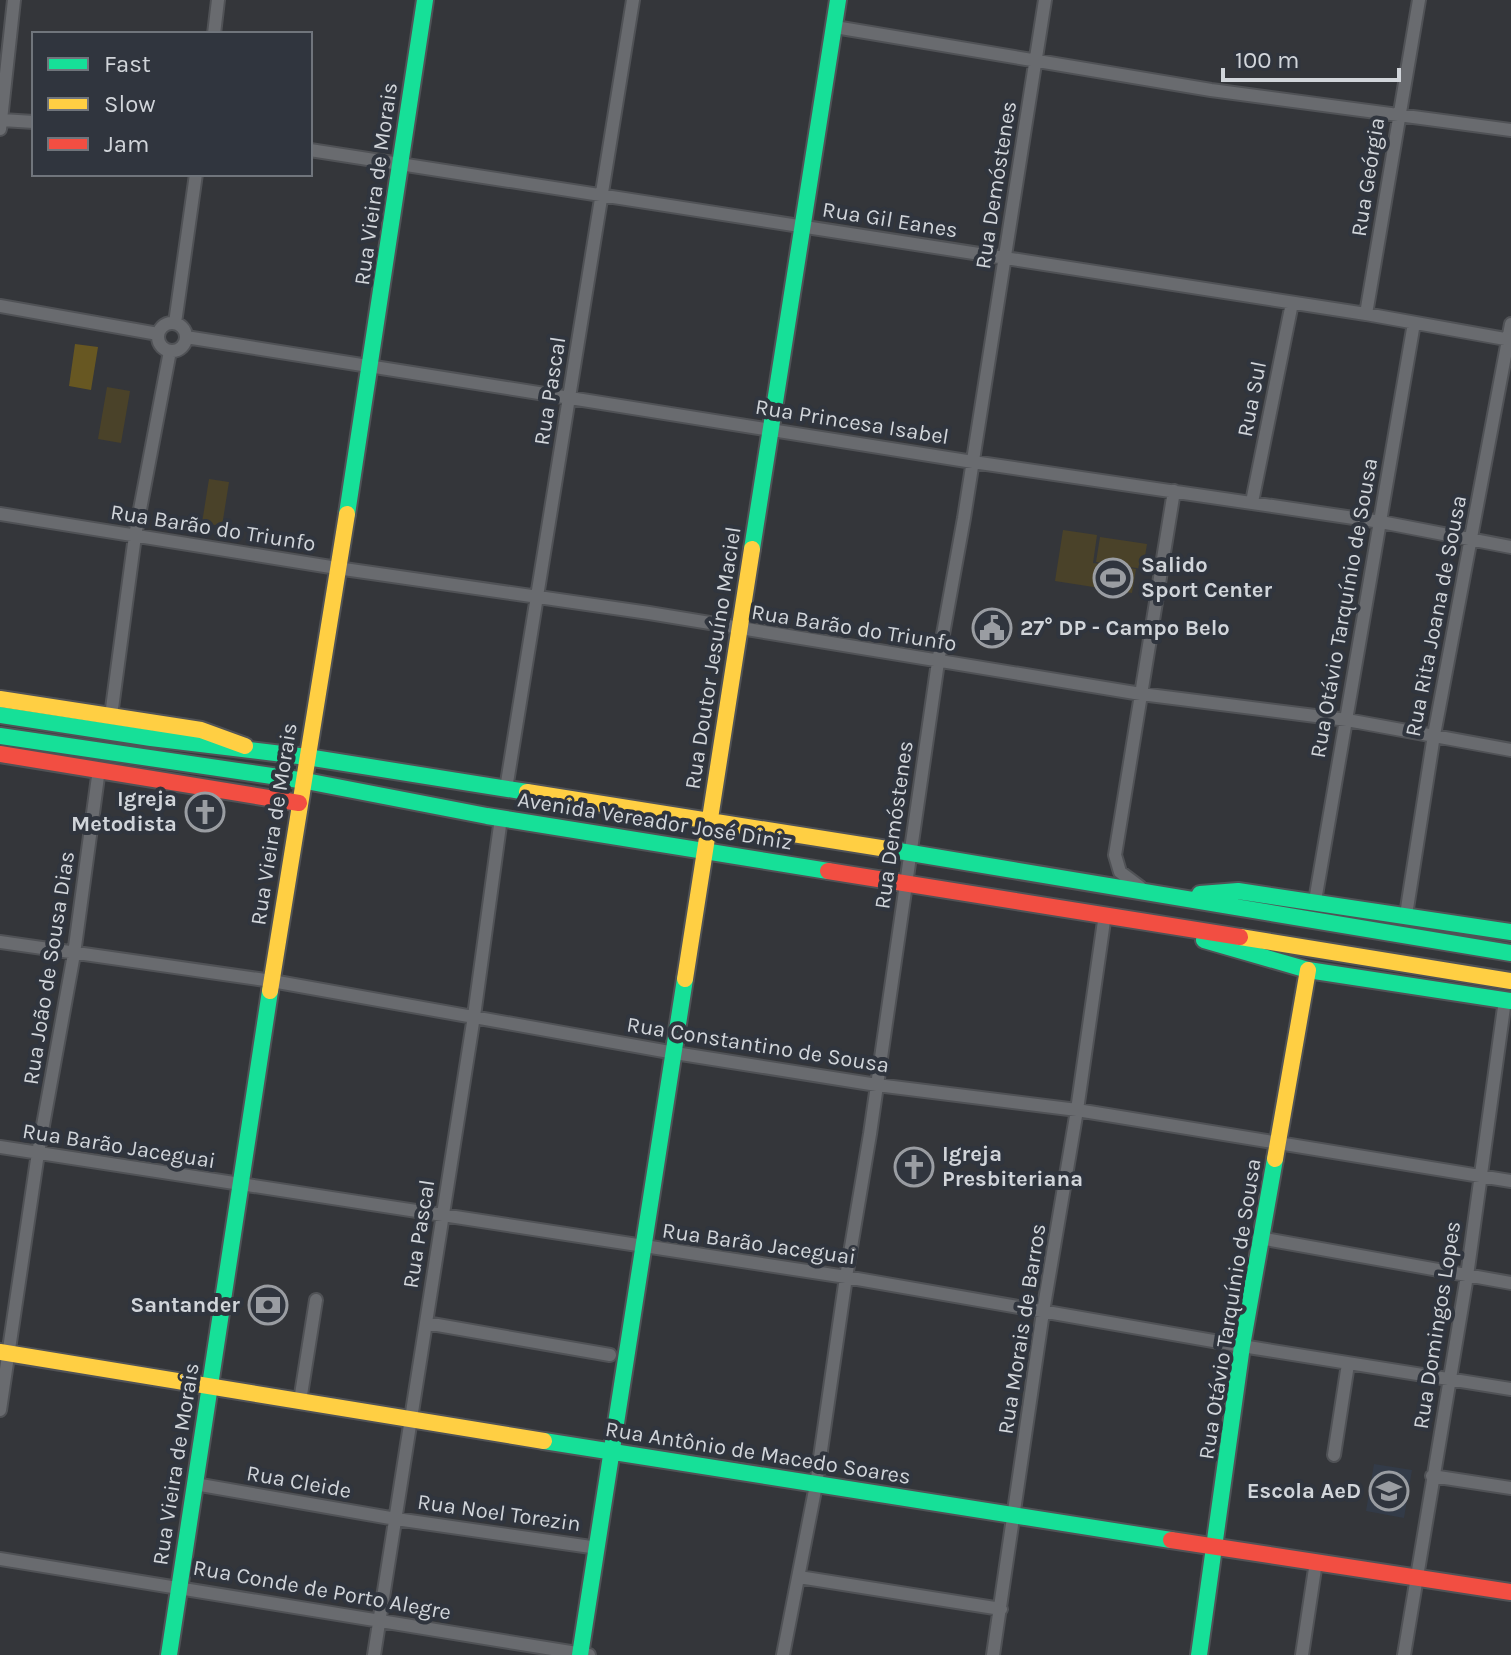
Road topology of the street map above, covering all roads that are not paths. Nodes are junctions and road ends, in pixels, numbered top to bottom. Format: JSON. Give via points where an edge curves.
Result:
{"nodes":[{"id":1,"x":14,"y":0,"type":"edge"},
{"id":2,"x":218,"y":0,"type":"edge"},
{"id":3,"x":425,"y":0,"type":"edge"},
{"id":4,"x":633,"y":0,"type":"edge"},
{"id":5,"x":838,"y":0,"type":"edge"},
{"id":6,"x":1045,"y":0,"type":"edge"},
{"id":7,"x":1419,"y":0,"type":"edge"},
{"id":8,"x":835,"y":27,"type":"junction"},
{"id":9,"x":214,"y":32,"type":"edge"},
{"id":10,"x":1036,"y":60,"type":"junction"},
{"id":11,"x":1398,"y":114,"type":"junction"},
{"id":12,"x":32,"y":122,"type":"edge"},
{"id":13,"x":1,"y":124,"type":"edge"},
{"id":14,"x":1511,"y":130,"type":"edge"},
{"id":15,"x":312,"y":150,"type":"edge"},
{"id":16,"x":401,"y":163,"type":"junction"},
{"id":17,"x":196,"y":176,"type":"edge"},
{"id":18,"x":602,"y":197,"type":"junction"},
{"id":19,"x":805,"y":227,"type":"junction"},
{"id":20,"x":1005,"y":258,"type":"junction"},
{"id":21,"x":1292,"y":303,"type":"junction"},
{"id":22,"x":0,"y":306,"type":"edge"},
{"id":23,"x":1366,"y":314,"type":"junction"},
{"id":24,"x":175,"y":323,"type":"junction"},
{"id":25,"x":1414,"y":323,"type":"junction"},
{"id":26,"x":1511,"y":324,"type":"edge"},
{"id":27,"x":158,"y":334,"type":"junction"},
{"id":28,"x":186,"y":337,"type":"junction"},
{"id":29,"x":1510,"y":340,"type":"edge"},
{"id":30,"x":170,"y":351,"type":"junction"},
{"id":31,"x":371,"y":367,"type":"junction"},
{"id":32,"x":570,"y":397,"type":"junction"},
{"id":33,"x":772,"y":429,"type":"junction"},
{"id":34,"x":973,"y":462,"type":"junction"},
{"id":35,"x":1174,"y":491,"type":"junction"},
{"id":36,"x":1252,"y":502,"type":"junction"},
{"id":37,"x":0,"y":514,"type":"edge"},
{"id":38,"x":1381,"y":522,"type":"junction"},
{"id":39,"x":135,"y":536,"type":"junction"},
{"id":40,"x":1471,"y":539,"type":"junction"},
{"id":41,"x":1511,"y":547,"type":"edge"},
{"id":42,"x":337,"y":568,"type":"junction"},
{"id":43,"x":537,"y":597,"type":"junction"},
{"id":44,"x":740,"y":629,"type":"junction"},
{"id":45,"x":938,"y":662,"type":"junction"},
{"id":46,"x":1141,"y":694,"type":"junction"},
{"id":47,"x":0,"y":699,"type":"edge"},
{"id":48,"x":0,"y":715,"type":"edge"},
{"id":49,"x":111,"y":716,"type":"junction"},
{"id":50,"x":1347,"y":720,"type":"junction"},
{"id":51,"x":1434,"y":735,"type":"junction"},
{"id":52,"x":0,"y":736,"type":"edge"},
{"id":53,"x":254,"y":750,"type":"junction"},
{"id":54,"x":1511,"y":750,"type":"edge"},
{"id":55,"x":0,"y":754,"type":"edge"},
{"id":56,"x":307,"y":757,"type":"junction"},
{"id":57,"x":99,"y":769,"type":"junction"},
{"id":58,"x":303,"y":782,"type":"junction"},
{"id":59,"x":506,"y":789,"type":"junction"},
{"id":60,"x":299,"y":803,"type":"junction"},
{"id":61,"x":501,"y":818,"type":"junction"},
{"id":62,"x":710,"y":821,"type":"junction"},
{"id":63,"x":705,"y":852,"type":"junction"},
{"id":64,"x":910,"y":852,"type":"junction"},
{"id":65,"x":906,"y":883,"type":"junction"},
{"id":66,"x":1150,"y":892,"type":"junction"},
{"id":67,"x":1169,"y":895,"type":"junction"},
{"id":68,"x":1315,"y":901,"type":"junction"},
{"id":69,"x":1105,"y":914,"type":"junction"},
{"id":70,"x":1406,"y":915,"type":"junction"},
{"id":71,"x":1181,"y":928,"type":"junction"},
{"id":72,"x":1511,"y":932,"type":"edge"},
{"id":73,"x":0,"y":942,"type":"edge"},
{"id":74,"x":1511,"y":953,"type":"edge"},
{"id":75,"x":74,"y":954,"type":"junction"},
{"id":76,"x":1308,"y":970,"type":"junction"},
{"id":77,"x":272,"y":981,"type":"junction"},
{"id":78,"x":1511,"y":981,"type":"edge"},
{"id":79,"x":1508,"y":1000,"type":"edge"},
{"id":80,"x":474,"y":1016,"type":"junction"},
{"id":81,"x":675,"y":1053,"type":"junction"},
{"id":82,"x":877,"y":1085,"type":"junction"},
{"id":83,"x":1077,"y":1110,"type":"junction"},
{"id":84,"x":1279,"y":1142,"type":"junction"},
{"id":85,"x":0,"y":1147,"type":"edge"},
{"id":86,"x":38,"y":1153,"type":"junction"},
{"id":87,"x":1481,"y":1176,"type":"junction"},
{"id":88,"x":1511,"y":1181,"type":"edge"},
{"id":89,"x":240,"y":1185,"type":"junction"},
{"id":90,"x":442,"y":1213,"type":"junction"},
{"id":91,"x":1260,"y":1238,"type":"junction"},
{"id":92,"x":645,"y":1248,"type":"junction"},
{"id":93,"x":1467,"y":1276,"type":"junction"},
{"id":94,"x":846,"y":1277,"type":"junction"},
{"id":95,"x":1511,"y":1283,"type":"edge"},
{"id":96,"x":316,"y":1300,"type":"dead end"},
{"id":97,"x":1043,"y":1312,"type":"junction"},
{"id":98,"x":426,"y":1323,"type":"junction"},
{"id":99,"x":1242,"y":1346,"type":"junction"},
{"id":100,"x":4,"y":1353,"type":"edge"},
{"id":101,"x":610,"y":1355,"type":"dead end"},
{"id":102,"x":1348,"y":1364,"type":"junction"},
{"id":103,"x":1450,"y":1380,"type":"junction"},
{"id":104,"x":210,"y":1387,"type":"junction"},
{"id":105,"x":1511,"y":1389,"type":"edge"},
{"id":106,"x":300,"y":1401,"type":"junction"},
{"id":107,"x":0,"y":1410,"type":"edge"},
{"id":108,"x":411,"y":1420,"type":"junction"},
{"id":109,"x":612,"y":1453,"type":"junction"},
{"id":110,"x":1334,"y":1455,"type":"dead end"},
{"id":111,"x":1432,"y":1476,"type":"junction"},
{"id":112,"x":195,"y":1484,"type":"junction"},
{"id":113,"x":816,"y":1485,"type":"junction"},
{"id":114,"x":1511,"y":1488,"type":"edge"},
{"id":115,"x":1014,"y":1516,"type":"junction"},
{"id":116,"x":396,"y":1519,"type":"junction"},
{"id":117,"x":1216,"y":1547,"type":"junction"},
{"id":118,"x":598,"y":1548,"type":"junction"},
{"id":119,"x":0,"y":1559,"type":"edge"},
{"id":120,"x":1316,"y":1562,"type":"junction"},
{"id":121,"x":799,"y":1577,"type":"junction"},
{"id":122,"x":1416,"y":1577,"type":"junction"},
{"id":123,"x":179,"y":1587,"type":"junction"},
{"id":124,"x":1511,"y":1592,"type":"edge"},
{"id":125,"x":1001,"y":1609,"type":"junction"},
{"id":126,"x":380,"y":1621,"type":"junction"},
{"id":127,"x":169,"y":1655,"type":"edge"},
{"id":128,"x":374,"y":1655,"type":"edge"},
{"id":129,"x":583,"y":1655,"type":"edge"},
{"id":130,"x":783,"y":1655,"type":"edge"},
{"id":131,"x":993,"y":1655,"type":"edge"},
{"id":132,"x":1199,"y":1655,"type":"edge"},
{"id":133,"x":1302,"y":1655,"type":"edge"},
{"id":134,"x":1404,"y":1655,"type":"edge"}],
"edges":[{"from":1,"to":13,"type":"street"},
{"from":2,"to":9,"type":"street"},
{"from":3,"to":16,"type":"main road","name":"Rua Vieira de Morais"},
{"from":4,"to":18,"type":"street","name":"Rua Pascal"},
{"from":5,"to":8,"type":"main road","name":"Rua Doutor Jesuíno Maciel"},
{"from":6,"to":10,"type":"street","name":"Rua Demóstenes"},
{"from":7,"to":11,"type":"street","name":"Rua Geórgia"},
{"from":8,"to":10,"type":"street"},
{"from":8,"to":19,"type":"main road","name":"Rua Doutor Jesuíno Maciel"},
{"from":10,"to":11,"type":"street"},
{"from":10,"to":20,"type":"street","name":"Rua Demóstenes"},
{"from":11,"to":14,"type":"street"},
{"from":11,"to":23,"type":"street","name":"Rua Geórgia"},
{"from":12,"to":13,"type":"street"},
{"from":15,"to":16,"type":"street","name":"Rua Gil Eanes"},
{"from":16,"to":18,"type":"street","name":"Rua Gil Eanes"},
{"from":16,"to":31,"type":"main road","name":"Rua Vieira de Morais"},
{"from":17,"to":24,"type":"street"},
{"from":18,"to":19,"type":"street","name":"Rua Gil Eanes"},
{"from":18,"to":32,"type":"street","name":"Rua Pascal"},
{"from":19,"to":20,"type":"street","name":"Rua Gil Eanes"},
{"from":19,"to":33,"type":"main road","name":"Rua Doutor Jesuíno Maciel"},
{"from":20,"to":21,"type":"street","name":"Rua Gil Eanes"},
{"from":20,"to":34,"type":"street","name":"Rua Demóstenes"},
{"from":21,"to":23,"type":"street","name":"Rua Gil Eanes"},
{"from":21,"to":36,"type":"street","name":"Rua Sul"},
{"from":22,"to":27,"type":"street"},
{"from":23,"to":25,"type":"street","name":"Rua Gil Eanes"},
{"from":24,"to":27,"type":"street","via":[[162,326]]},
{"from":24,"to":28,"type":"street"},
{"from":25,"to":29,"type":"street","name":"Rua Gil Eanes"},
{"from":25,"to":38,"type":"street","name":"Rua Otávio Tarquínio de Sousa"},
{"from":26,"to":29,"type":"street","name":"Rua Rita Joana de Sousa"},
{"from":27,"to":30,"type":"street","via":[[162,347]]},
{"from":28,"to":30,"type":"street","via":[[179,349]]},
{"from":28,"to":31,"type":"street","name":"Rua Princesa Isabel"},
{"from":29,"to":40,"type":"street","name":"Rua Rita Joana de Sousa"},
{"from":30,"to":39,"type":"street"},
{"from":31,"to":32,"type":"street","name":"Rua Princesa Isabel"},
{"from":31,"to":42,"type":"main road","name":"Rua Vieira de Morais"},
{"from":32,"to":33,"type":"street","name":"Rua Princesa Isabel"},
{"from":32,"to":43,"type":"street","name":"Rua Pascal"},
{"from":33,"to":34,"type":"street","name":"Rua Princesa Isabel"},
{"from":33,"to":44,"type":"main road","name":"Rua Doutor Jesuíno Maciel"},
{"from":34,"to":35,"type":"street","name":"Rua Princesa Isabel"},
{"from":34,"to":45,"type":"street","name":"Rua Demóstenes"},
{"from":35,"to":36,"type":"street","name":"Rua Princesa Isabel"},
{"from":35,"to":46,"type":"street"},
{"from":36,"to":38,"type":"street","name":"Rua Princesa Isabel"},
{"from":37,"to":39,"type":"street","name":"Rua Barão do Triunfo"},
{"from":38,"to":40,"type":"street","name":"Rua Princesa Isabel"},
{"from":38,"to":50,"type":"street","name":"Rua Otávio Tarquínio de Sousa"},
{"from":39,"to":42,"type":"street","name":"Rua Barão do Triunfo"},
{"from":39,"to":49,"type":"street"},
{"from":40,"to":41,"type":"street","name":"Rua Princesa Isabel"},
{"from":40,"to":51,"type":"street","name":"Rua Rita Joana de Sousa"},
{"from":42,"to":43,"type":"street","name":"Rua Barão do Triunfo"},
{"from":42,"to":56,"type":"main road","name":"Rua Vieira de Morais"},
{"from":43,"to":44,"type":"street","name":"Rua Barão do Triunfo"},
{"from":43,"to":59,"type":"street","name":"Rua Pascal"},
{"from":44,"to":45,"type":"street","name":"Rua Barão do Triunfo"},
{"from":44,"to":62,"type":"main road","name":"Rua Doutor Jesuíno Maciel"},
{"from":45,"to":46,"type":"street","name":"Rua Barão do Triunfo"},
{"from":45,"to":64,"type":"street","name":"Rua Demóstenes"},
{"from":46,"to":50,"type":"street","name":"Rua Barão do Triunfo"},
{"from":46,"to":66,"type":"street","via":[[1115,855],[1125,878]]},
{"from":47,"to":49,"type":"main road","name":"Avenida Vereador José Diniz"},
{"from":48,"to":53,"type":"main road","name":"Avenida Vereador José Diniz"},
{"from":49,"to":53,"type":"main road","name":"Avenida Vereador José Diniz","via":[[201,730]]},
{"from":50,"to":51,"type":"street","name":"Rua Barão do Triunfo"},
{"from":50,"to":68,"type":"street","name":"Rua Otávio Tarquínio de Sousa"},
{"from":51,"to":54,"type":"street","name":"Rua Barão do Triunfo"},
{"from":51,"to":70,"type":"street","name":"Rua Rita Joana de Sousa"},
{"from":52,"to":58,"type":"main road","name":"Avenida Vereador José Diniz"},
{"from":53,"to":56,"type":"main road","name":"Avenida Vereador José Diniz"},
{"from":55,"to":57,"type":"main road"},
{"from":56,"to":58,"type":"main road","name":"Rua Vieira de Morais"},
{"from":56,"to":59,"type":"main road","name":"Avenida Vereador José Diniz"},
{"from":57,"to":60,"type":"main road"},
{"from":57,"to":75,"type":"street","name":"Rua João de Sousa Dias"},
{"from":58,"to":60,"type":"main road","name":"Rua Vieira de Morais"},
{"from":58,"to":61,"type":"main road","name":"Avenida Vereador José Diniz"},
{"from":59,"to":62,"type":"main road","name":"Avenida Vereador José Diniz"},
{"from":60,"to":77,"type":"main road","name":"Rua Vieira de Morais"},
{"from":61,"to":63,"type":"main road","name":"Avenida Vereador José Diniz"},
{"from":61,"to":80,"type":"street","name":"Rua Pascal"},
{"from":62,"to":63,"type":"main road","name":"Rua Doutor Jesuíno Maciel"},
{"from":62,"to":64,"type":"main road","name":"Avenida Vereador José Diniz"},
{"from":63,"to":65,"type":"main road","name":"Avenida Vereador José Diniz"},
{"from":63,"to":81,"type":"main road","name":"Rua Doutor Jesuíno Maciel"},
{"from":64,"to":65,"type":"street","name":"Rua Demóstenes"},
{"from":64,"to":66,"type":"main road","name":"Avenida Vereador José Diniz"},
{"from":65,"to":69,"type":"main road","name":"Avenida Vereador José Diniz"},
{"from":65,"to":82,"type":"street","name":"Rua Demóstenes"},
{"from":66,"to":67,"type":"main road","name":"Avenida Vereador José Diniz"},
{"from":67,"to":68,"type":"main road","via":[[1238,891]]},
{"from":67,"to":74,"type":"main road","name":"Avenida Vereador José Diniz"},
{"from":68,"to":70,"type":"main road"},
{"from":69,"to":71,"type":"main road","name":"Avenida Vereador José Diniz"},
{"from":69,"to":83,"type":"street","name":"Rua Morais de Barros"},
{"from":70,"to":72,"type":"main road"},
{"from":71,"to":76,"type":"main road","via":[[1206,941]]},
{"from":71,"to":78,"type":"main road","name":"Avenida Vereador José Diniz"},
{"from":73,"to":75,"type":"street","name":"Rua Constantino de Sousa"},
{"from":75,"to":77,"type":"street","name":"Rua Constantino de Sousa"},
{"from":75,"to":86,"type":"street","name":"Rua João de Sousa Dias"},
{"from":76,"to":79,"type":"main road"},
{"from":76,"to":84,"type":"main road","name":"Rua Otávio Tarquínio de Sousa"},
{"from":77,"to":80,"type":"street","name":"Rua Constantino de Sousa"},
{"from":77,"to":89,"type":"main road","name":"Rua Vieira de Morais"},
{"from":79,"to":87,"type":"street","name":"Rua Domingos Lopes"},
{"from":80,"to":81,"type":"street","name":"Rua Constantino de Sousa"},
{"from":80,"to":90,"type":"street","name":"Rua Pascal"},
{"from":81,"to":82,"type":"street","name":"Rua Constantino de Sousa"},
{"from":81,"to":92,"type":"main road","name":"Rua Doutor Jesuíno Maciel"},
{"from":82,"to":83,"type":"street","name":"Rua Constantino de Sousa"},
{"from":82,"to":94,"type":"street","name":"Rua Demóstenes"},
{"from":83,"to":84,"type":"street","name":"Rua Constantino de Sousa"},
{"from":83,"to":97,"type":"street","name":"Rua Morais de Barros"},
{"from":84,"to":87,"type":"street","name":"Rua Constantino de Sousa"},
{"from":84,"to":91,"type":"main road","name":"Rua Otávio Tarquínio de Sousa"},
{"from":85,"to":86,"type":"street","name":"Rua Barão Jaceguai"},
{"from":86,"to":89,"type":"street","name":"Rua Barão Jaceguai"},
{"from":86,"to":100,"type":"street","name":"Rua João de Sousa Dias"},
{"from":87,"to":88,"type":"street","name":"Rua Constantino de Sousa"},
{"from":87,"to":93,"type":"street","name":"Rua Domingos Lopes"},
{"from":89,"to":90,"type":"street","name":"Rua Barão Jaceguai"},
{"from":89,"to":104,"type":"main road","name":"Rua Vieira de Morais"},
{"from":90,"to":92,"type":"street","name":"Rua Barão Jaceguai"},
{"from":90,"to":98,"type":"street","name":"Rua Pascal"},
{"from":91,"to":93,"type":"street"},
{"from":91,"to":99,"type":"main road","name":"Rua Otávio Tarquínio de Sousa"},
{"from":92,"to":94,"type":"street","name":"Rua Barão Jaceguai"},
{"from":92,"to":109,"type":"main road","name":"Rua Doutor Jesuíno Maciel"},
{"from":93,"to":95,"type":"street"},
{"from":93,"to":103,"type":"street","name":"Rua Domingos Lopes"},
{"from":94,"to":97,"type":"street","name":"Rua Barão Jaceguai"},
{"from":94,"to":113,"type":"street","name":"Rua Demóstenes"},
{"from":96,"to":106,"type":"street"},
{"from":97,"to":99,"type":"street","name":"Rua Barão Jaceguai"},
{"from":97,"to":115,"type":"street","name":"Rua Morais de Barros"},
{"from":98,"to":101,"type":"street"},
{"from":98,"to":108,"type":"street","name":"Rua Pascal"},
{"from":99,"to":102,"type":"street","name":"Rua Barão Jaceguai"},
{"from":99,"to":117,"type":"main road","name":"Rua Otávio Tarquínio de Sousa"},
{"from":100,"to":104,"type":"main road","name":"Rua Antônio de Macedo Soares"},
{"from":100,"to":107,"type":"street","name":"Rua João de Sousa Dias"},
{"from":102,"to":103,"type":"street","name":"Rua Barão Jaceguai"},
{"from":102,"to":110,"type":"street"},
{"from":103,"to":105,"type":"street","name":"Rua Barão Jaceguai"},
{"from":103,"to":111,"type":"street","name":"Rua Domingos Lopes"},
{"from":104,"to":106,"type":"main road","name":"Rua Antônio de Macedo Soares"},
{"from":104,"to":112,"type":"main road","name":"Rua Vieira de Morais"},
{"from":106,"to":108,"type":"main road","name":"Rua Antônio de Macedo Soares"},
{"from":108,"to":109,"type":"main road","name":"Rua Antônio de Macedo Soares"},
{"from":108,"to":116,"type":"street","name":"Rua Pascal"},
{"from":109,"to":113,"type":"main road","name":"Rua Antônio de Macedo Soares"},
{"from":109,"to":118,"type":"main road","name":"Rua Doutor Jesuíno Maciel"},
{"from":111,"to":114,"type":"street"},
{"from":111,"to":122,"type":"street","name":"Rua Domingos Lopes"},
{"from":112,"to":116,"type":"street","name":"Rua Cleide"},
{"from":112,"to":123,"type":"main road","name":"Rua Vieira de Morais"},
{"from":113,"to":115,"type":"main road","name":"Rua Antônio de Macedo Soares"},
{"from":113,"to":121,"type":"street","name":"Rua Demóstenes"},
{"from":115,"to":117,"type":"main road","name":"Rua Antônio de Macedo Soares"},
{"from":115,"to":125,"type":"street","name":"Rua Morais de Barros"},
{"from":116,"to":118,"type":"street","name":"Rua Noel Torezin"},
{"from":116,"to":126,"type":"street","name":"Rua Pascal"},
{"from":117,"to":120,"type":"main road","name":"Rua Antônio de Macedo Soares"},
{"from":117,"to":132,"type":"main road","name":"Rua Otávio Tarquínio de Sousa"},
{"from":118,"to":129,"type":"main road","name":"Rua Doutor Jesuíno Maciel"},
{"from":119,"to":123,"type":"street","name":"Rua Conde de Porto Alegre"},
{"from":120,"to":122,"type":"main road","name":"Rua Antônio de Macedo Soares"},
{"from":120,"to":133,"type":"street"},
{"from":121,"to":125,"type":"street"},
{"from":121,"to":130,"type":"street","name":"Rua Demóstenes"},
{"from":122,"to":124,"type":"main road","name":"Rua Antônio de Macedo Soares"},
{"from":122,"to":134,"type":"street","name":"Rua Domingos Lopes"},
{"from":123,"to":126,"type":"street","name":"Rua Conde de Porto Alegre"},
{"from":123,"to":127,"type":"main road","name":"Rua Vieira de Morais"},
{"from":125,"to":131,"type":"street","name":"Rua Morais de Barros"},
{"from":126,"to":128,"type":"street","name":"Rua Pascal"},
{"from":126,"to":129,"type":"street","name":"Rua Conde de Porto Alegre"}]}
